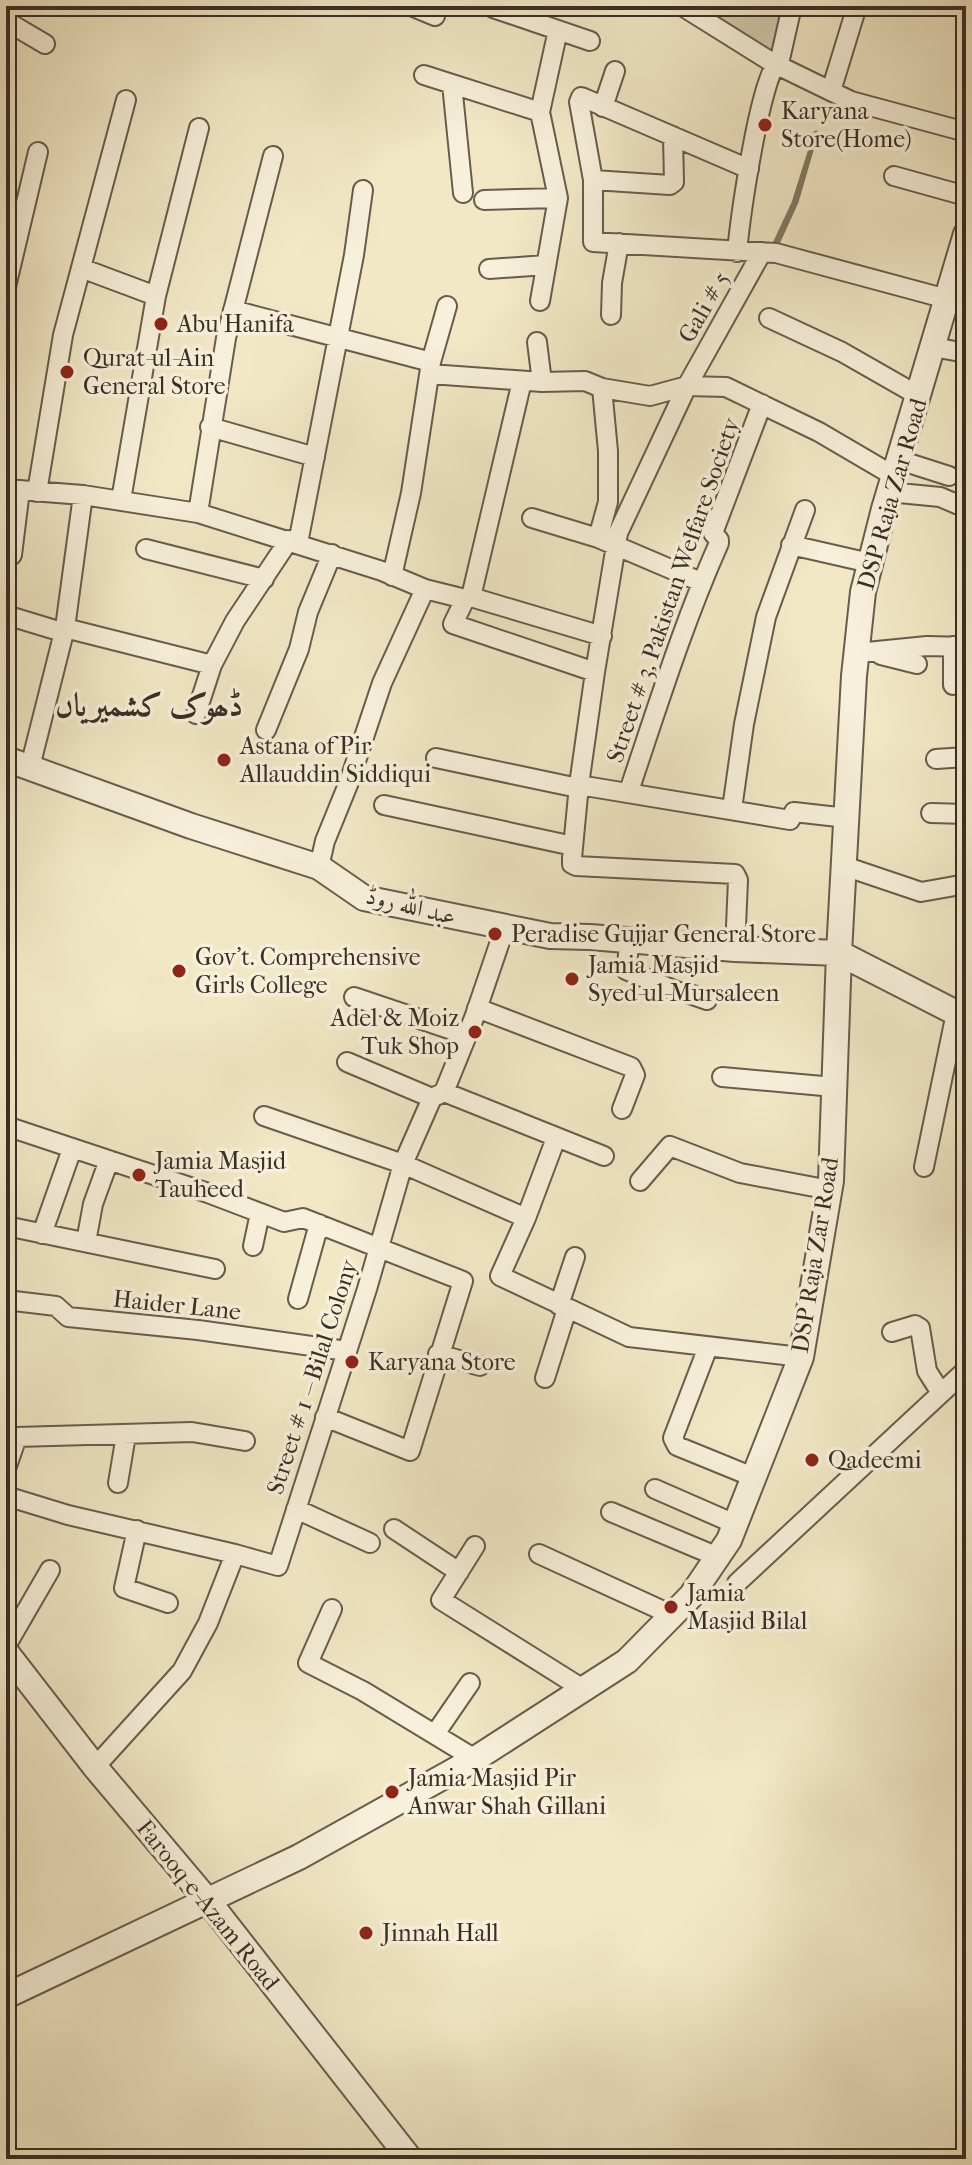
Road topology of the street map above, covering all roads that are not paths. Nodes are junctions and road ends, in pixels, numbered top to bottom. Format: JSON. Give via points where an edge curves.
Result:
{"nodes":[{"id":1,"x":411,"y":6,"type":"edge"},
{"id":2,"x":437,"y":6,"type":"edge"},
{"id":3,"x":682,"y":6,"type":"edge"},
{"id":4,"x":792,"y":6,"type":"edge"},
{"id":5,"x":857,"y":6,"type":"edge"},
{"id":6,"x":493,"y":8,"type":"dead end"},
{"id":7,"x":519,"y":11,"type":"edge"},
{"id":8,"x":6,"y":21,"type":"edge"},
{"id":9,"x":558,"y":30,"type":"junction"},
{"id":10,"x":590,"y":41,"type":"dead end"},
{"id":11,"x":45,"y":44,"type":"dead end"},
{"id":12,"x":773,"y":63,"type":"junction"},
{"id":13,"x":615,"y":71,"type":"dead end"},
{"id":14,"x":424,"y":75,"type":"dead end"},
{"id":15,"x":452,"y":84,"type":"junction"},
{"id":16,"x":831,"y":91,"type":"junction"},
{"id":17,"x":126,"y":100,"type":"dead end"},
{"id":18,"x":603,"y":107,"type":"junction"},
{"id":19,"x":540,"y":112,"type":"junction"},
{"id":20,"x":199,"y":128,"type":"dead end"},
{"id":21,"x":966,"y":132,"type":"edge"},
{"id":22,"x":673,"y":136,"type":"junction"},
{"id":23,"x":38,"y":152,"type":"dead end"},
{"id":24,"x":273,"y":156,"type":"dead end"},
{"id":25,"x":749,"y":169,"type":"junction"},
{"id":26,"x":894,"y":176,"type":"dead end"},
{"id":27,"x":593,"y":180,"type":"junction"},
{"id":28,"x":363,"y":190,"type":"dead end"},
{"id":29,"x":463,"y":193,"type":"dead end"},
{"id":30,"x":966,"y":196,"type":"edge"},
{"id":31,"x":558,"y":198,"type":"junction"},
{"id":32,"x":484,"y":200,"type":"dead end"},
{"id":33,"x":966,"y":234,"type":"edge"},
{"id":34,"x":619,"y":243,"type":"junction"},
{"id":35,"x":737,"y":252,"type":"junction"},
{"id":36,"x":762,"y":252,"type":"junction"},
{"id":37,"x":546,"y":265,"type":"junction"},
{"id":38,"x":81,"y":268,"type":"junction"},
{"id":39,"x":489,"y":269,"type":"dead end"},
{"id":40,"x":961,"y":272,"type":"edge"},
{"id":41,"x":6,"y":287,"type":"edge"},
{"id":42,"x":156,"y":296,"type":"junction"},
{"id":43,"x":947,"y":299,"type":"junction"},
{"id":44,"x":540,"y":301,"type":"dead end"},
{"id":45,"x":447,"y":306,"type":"dead end"},
{"id":46,"x":233,"y":310,"type":"junction"},
{"id":47,"x":611,"y":315,"type":"dead end"},
{"id":48,"x":769,"y":318,"type":"dead end"},
{"id":49,"x":337,"y":336,"type":"junction"},
{"id":50,"x":537,"y":342,"type":"dead end"},
{"id":51,"x":933,"y":347,"type":"junction"},
{"id":52,"x":966,"y":353,"type":"edge"},
{"id":53,"x":431,"y":368,"type":"junction"},
{"id":54,"x":522,"y":381,"type":"junction"},
{"id":55,"x":542,"y":382,"type":"junction"},
{"id":56,"x":687,"y":386,"type":"junction"},
{"id":57,"x":602,"y":388,"type":"junction"},
{"id":58,"x":919,"y":396,"type":"junction"},
{"id":59,"x":762,"y":404,"type":"junction"},
{"id":60,"x":210,"y":427,"type":"junction"},
{"id":61,"x":315,"y":457,"type":"junction"},
{"id":62,"x":894,"y":476,"type":"junction"},
{"id":63,"x":949,"y":476,"type":"dead end"},
{"id":64,"x":21,"y":490,"type":"edge"},
{"id":65,"x":83,"y":495,"type":"junction"},
{"id":66,"x":121,"y":500,"type":"junction"},
{"id":67,"x":966,"y":508,"type":"edge"},
{"id":68,"x":805,"y":510,"type":"dead end"},
{"id":69,"x":198,"y":513,"type":"junction"},
{"id":70,"x":532,"y":518,"type":"dead end"},
{"id":71,"x":598,"y":538,"type":"junction"},
{"id":72,"x":293,"y":541,"type":"junction"},
{"id":73,"x":791,"y":545,"type":"junction"},
{"id":74,"x":618,"y":547,"type":"junction"},
{"id":75,"x":146,"y":549,"type":"dead end"},
{"id":76,"x":332,"y":554,"type":"junction"},
{"id":77,"x":12,"y":555,"type":"dead end"},
{"id":78,"x":870,"y":563,"type":"junction"},
{"id":79,"x":392,"y":576,"type":"junction"},
{"id":80,"x":264,"y":579,"type":"junction"},
{"id":81,"x":701,"y":582,"type":"junction"},
{"id":82,"x":425,"y":589,"type":"junction"},
{"id":83,"x":468,"y":598,"type":"junction"},
{"id":84,"x":6,"y":615,"type":"edge"},
{"id":85,"x":64,"y":630,"type":"junction"},
{"id":86,"x":602,"y":636,"type":"junction"},
{"id":87,"x":960,"y":646,"type":"edge"},
{"id":88,"x":862,"y":652,"type":"junction"},
{"id":89,"x":917,"y":664,"type":"dead end"},
{"id":90,"x":212,"y":665,"type":"junction"},
{"id":91,"x":595,"y":672,"type":"junction"},
{"id":92,"x":953,"y":685,"type":"dead end"},
{"id":93,"x":196,"y":714,"type":"dead end"},
{"id":94,"x":266,"y":730,"type":"dead end"},
{"id":95,"x":966,"y":757,"type":"edge"},
{"id":96,"x":436,"y":758,"type":"dead end"},
{"id":97,"x":6,"y":759,"type":"edge"},
{"id":98,"x":936,"y":759,"type":"dead end"},
{"id":99,"x":30,"y":767,"type":"junction"},
{"id":100,"x":578,"y":786,"type":"junction"},
{"id":101,"x":629,"y":791,"type":"junction"},
{"id":102,"x":384,"y":805,"type":"dead end"},
{"id":103,"x":732,"y":809,"type":"junction"},
{"id":104,"x":931,"y":813,"type":"dead end"},
{"id":105,"x":966,"y":814,"type":"edge"},
{"id":106,"x":847,"y":818,"type":"junction"},
{"id":107,"x":573,"y":846,"type":"junction"},
{"id":108,"x":844,"y":866,"type":"junction"},
{"id":109,"x":319,"y":867,"type":"junction"},
{"id":110,"x":966,"y":884,"type":"edge"},
{"id":111,"x":505,"y":927,"type":"junction"},
{"id":112,"x":630,"y":940,"type":"junction"},
{"id":113,"x":735,"y":949,"type":"junction"},
{"id":114,"x":839,"y":953,"type":"junction"},
{"id":115,"x":354,"y":997,"type":"dead end"},
{"id":116,"x":707,"y":1000,"type":"dead end"},
{"id":117,"x":477,"y":1008,"type":"junction"},
{"id":118,"x":961,"y":1015,"type":"edge"},
{"id":119,"x":467,"y":1035,"type":"junction"},
{"id":120,"x":347,"y":1062,"type":"dead end"},
{"id":121,"x":722,"y":1077,"type":"dead end"},
{"id":122,"x":834,"y":1087,"type":"junction"},
{"id":123,"x":438,"y":1095,"type":"junction"},
{"id":124,"x":622,"y":1109,"type":"dead end"},
{"id":125,"x":264,"y":1116,"type":"dead end"},
{"id":126,"x":6,"y":1126,"type":"edge"},
{"id":127,"x":556,"y":1138,"type":"junction"},
{"id":128,"x":72,"y":1149,"type":"junction"},
{"id":129,"x":604,"y":1156,"type":"dead end"},
{"id":130,"x":109,"y":1160,"type":"junction"},
{"id":131,"x":403,"y":1164,"type":"junction"},
{"id":132,"x":924,"y":1167,"type":"dead end"},
{"id":133,"x":640,"y":1181,"type":"dead end"},
{"id":134,"x":830,"y":1190,"type":"junction"},
{"id":135,"x":260,"y":1213,"type":"junction"},
{"id":136,"x":526,"y":1218,"type":"junction"},
{"id":137,"x":319,"y":1224,"type":"junction"},
{"id":138,"x":6,"y":1226,"type":"edge"},
{"id":139,"x":42,"y":1234,"type":"junction"},
{"id":140,"x":86,"y":1242,"type":"junction"},
{"id":141,"x":253,"y":1246,"type":"dead end"},
{"id":142,"x":378,"y":1248,"type":"junction"},
{"id":143,"x":575,"y":1257,"type":"dead end"},
{"id":144,"x":215,"y":1269,"type":"dead end"},
{"id":145,"x":298,"y":1299,"type":"dead end"},
{"id":146,"x":6,"y":1300,"type":"edge"},
{"id":147,"x":563,"y":1307,"type":"junction"},
{"id":148,"x":892,"y":1332,"type":"dead end"},
{"id":149,"x":708,"y":1347,"type":"junction"},
{"id":150,"x":347,"y":1351,"type":"junction"},
{"id":151,"x":438,"y":1354,"type":"junction"},
{"id":152,"x":801,"y":1357,"type":"junction"},
{"id":153,"x":480,"y":1366,"type":"dead end"},
{"id":154,"x":966,"y":1370,"type":"edge"},
{"id":155,"x":545,"y":1378,"type":"dead end"},
{"id":156,"x":941,"y":1393,"type":"junction"},
{"id":157,"x":325,"y":1417,"type":"junction"},
{"id":158,"x":126,"y":1435,"type":"junction"},
{"id":159,"x":245,"y":1441,"type":"dead end"},
{"id":160,"x":6,"y":1469,"type":"edge"},
{"id":161,"x":753,"y":1477,"type":"junction"},
{"id":162,"x":118,"y":1483,"type":"dead end"},
{"id":163,"x":655,"y":1489,"type":"dead end"},
{"id":164,"x":6,"y":1496,"type":"edge"},
{"id":165,"x":296,"y":1509,"type":"junction"},
{"id":166,"x":611,"y":1512,"type":"dead end"},
{"id":167,"x":735,"y":1524,"type":"junction"},
{"id":168,"x":394,"y":1529,"type":"dead end"},
{"id":169,"x":137,"y":1530,"type":"junction"},
{"id":170,"x":370,"y":1543,"type":"dead end"},
{"id":171,"x":475,"y":1546,"type":"dead end"},
{"id":172,"x":235,"y":1554,"type":"junction"},
{"id":173,"x":539,"y":1554,"type":"dead end"},
{"id":174,"x":718,"y":1557,"type":"junction"},
{"id":175,"x":50,"y":1570,"type":"dead end"},
{"id":176,"x":459,"y":1572,"type":"junction"},
{"id":177,"x":737,"y":1583,"type":"dead end"},
{"id":178,"x":168,"y":1603,"type":"dead end"},
{"id":179,"x":332,"y":1609,"type":"dead end"},
{"id":180,"x":672,"y":1615,"type":"junction"},
{"id":181,"x":7,"y":1654,"type":"edge"},
{"id":182,"x":470,"y":1683,"type":"dead end"},
{"id":183,"x":583,"y":1689,"type":"junction"},
{"id":184,"x":435,"y":1734,"type":"junction"},
{"id":185,"x":475,"y":1759,"type":"junction"},
{"id":186,"x":95,"y":1767,"type":"junction"},
{"id":187,"x":208,"y":1901,"type":"junction"},
{"id":188,"x":6,"y":1996,"type":"edge"},
{"id":189,"x":410,"y":2159,"type":"edge"}],
"edges":[{"from":1,"to":2,"type":"street","via":[[435,16]]},
{"from":3,"to":12,"type":"street"},
{"from":4,"to":12,"type":"street","via":[[780,59]]},
{"from":5,"to":16,"type":"street"},
{"from":6,"to":7,"type":"street"},
{"from":7,"to":9,"type":"street"},
{"from":8,"to":11,"type":"street"},
{"from":9,"to":10,"type":"street"},
{"from":9,"to":19,"type":"street"},
{"from":12,"to":16,"type":"street"},
{"from":12,"to":25,"type":"street"},
{"from":13,"to":18,"type":"street"},
{"from":14,"to":15,"type":"street"},
{"from":15,"to":19,"type":"street"},
{"from":15,"to":29,"type":"street"},
{"from":16,"to":21,"type":"street","via":[[879,110]]},
{"from":17,"to":38,"type":"street"},
{"from":18,"to":22,"type":"street"},
{"from":18,"to":27,"type":"street","via":[[581,97],[579,102]]},
{"from":19,"to":31,"type":"street"},
{"from":20,"to":42,"type":"street"},
{"from":22,"to":25,"type":"street"},
{"from":22,"to":27,"type":"street","via":[[670,185]]},
{"from":23,"to":41,"type":"street"},
{"from":24,"to":46,"type":"street"},
{"from":25,"to":35,"type":"street"},
{"from":26,"to":30,"type":"street"},
{"from":27,"to":34,"type":"street","via":[[593,242]]},
{"from":28,"to":49,"type":"street"},
{"from":31,"to":32,"type":"street"},
{"from":31,"to":37,"type":"street"},
{"from":33,"to":40,"type":"street","name":"DSP Raja Zar Road"},
{"from":34,"to":35,"type":"street"},
{"from":34,"to":47,"type":"street"},
{"from":35,"to":36,"type":"street"},
{"from":36,"to":43,"type":"street"},
{"from":36,"to":56,"type":"street","name":"Gali # 5"},
{"from":37,"to":39,"type":"street"},
{"from":37,"to":44,"type":"street"},
{"from":38,"to":42,"type":"street"},
{"from":38,"to":64,"type":"street"},
{"from":40,"to":43,"type":"street","name":"DSP Raja Zar Road"},
{"from":42,"to":66,"type":"street"},
{"from":43,"to":51,"type":"street","name":"DSP Raja Zar Road"},
{"from":45,"to":53,"type":"street"},
{"from":46,"to":49,"type":"street"},
{"from":46,"to":60,"type":"street"},
{"from":48,"to":58,"type":"street"},
{"from":49,"to":53,"type":"street"},
{"from":49,"to":61,"type":"street"},
{"from":50,"to":55,"type":"street"},
{"from":51,"to":52,"type":"street"},
{"from":51,"to":58,"type":"street","name":"DSP Raja Zar Road"},
{"from":53,"to":54,"type":"street"},
{"from":53,"to":79,"type":"street"},
{"from":54,"to":55,"type":"street"},
{"from":54,"to":83,"type":"street"},
{"from":55,"to":57,"type":"street","via":[[585,381]]},
{"from":56,"to":57,"type":"street","via":[[650,396]]},
{"from":56,"to":59,"type":"street","via":[[726,387]]},
{"from":56,"to":74,"type":"street","name":"Gali # 5","via":[[619,530]]},
{"from":57,"to":71,"type":"street","via":[[608,502]]},
{"from":58,"to":62,"type":"street","name":"DSP Raja Zar Road"},
{"from":59,"to":62,"type":"street"},
{"from":59,"to":81,"type":"street","name":"Street # 3, Pakistan Welfare Society","via":[[713,533],[719,540]]},
{"from":60,"to":61,"type":"street"},
{"from":60,"to":69,"type":"street"},
{"from":61,"to":72,"type":"street"},
{"from":62,"to":63,"type":"street"},
{"from":62,"to":67,"type":"street"},
{"from":62,"to":78,"type":"street","name":"DSP Raja Zar Road"},
{"from":64,"to":65,"type":"street"},
{"from":64,"to":77,"type":"street"},
{"from":65,"to":66,"type":"street"},
{"from":65,"to":85,"type":"street"},
{"from":66,"to":69,"type":"street"},
{"from":68,"to":73,"type":"street"},
{"from":69,"to":72,"type":"street"},
{"from":70,"to":71,"type":"street"},
{"from":71,"to":74,"type":"street"},
{"from":72,"to":76,"type":"street"},
{"from":72,"to":80,"type":"street"},
{"from":73,"to":78,"type":"street"},
{"from":73,"to":103,"type":"street","via":[[766,617]]},
{"from":74,"to":81,"type":"street"},
{"from":74,"to":86,"type":"street","name":"Gali # 5"},
{"from":75,"to":80,"type":"street"},
{"from":76,"to":79,"type":"street"},
{"from":76,"to":94,"type":"street"},
{"from":78,"to":88,"type":"street","name":"DSP Raja Zar Road","via":[[863,592]]},
{"from":79,"to":82,"type":"street"},
{"from":80,"to":90,"type":"street"},
{"from":81,"to":101,"type":"street","name":"Street # 3, Pakistan Welfare Society"},
{"from":82,"to":83,"type":"street"},
{"from":82,"to":109,"type":"street","via":[[382,683]]},
{"from":83,"to":86,"type":"street"},
{"from":83,"to":91,"type":"street","via":[[453,624]]},
{"from":84,"to":85,"type":"street"},
{"from":85,"to":90,"type":"street"},
{"from":85,"to":99,"type":"street"},
{"from":86,"to":91,"type":"street","name":"Gali # 5"},
{"from":87,"to":88,"type":"street"},
{"from":87,"to":92,"type":"street"},
{"from":88,"to":89,"type":"street"},
{"from":88,"to":106,"type":"street","name":"DSP Raja Zar Road"},
{"from":90,"to":93,"type":"street"},
{"from":91,"to":100,"type":"street","name":"Gali # 5"},
{"from":95,"to":98,"type":"street"},
{"from":96,"to":100,"type":"street"},
{"from":97,"to":99,"type":"street","name":"عبد اللہ روڈ"},
{"from":99,"to":109,"type":"street","name":"عبد اللہ روڈ"},
{"from":100,"to":101,"type":"street"},
{"from":100,"to":107,"type":"street","name":"Gali # 5"},
{"from":101,"to":103,"type":"street"},
{"from":102,"to":107,"type":"street"},
{"from":103,"to":106,"type":"street","via":[[790,820],[794,812]]},
{"from":104,"to":105,"type":"street"},
{"from":106,"to":108,"type":"street","name":"DSP Raja Zar Road"},
{"from":107,"to":113,"type":"street","via":[[576,866],[735,874]]},
{"from":108,"to":110,"type":"street","via":[[921,892]]},
{"from":108,"to":114,"type":"street","name":"DSP Raja Zar Road"},
{"from":109,"to":111,"type":"street","name":"عبد اللہ روڈ","via":[[364,898]]},
{"from":111,"to":112,"type":"street","name":"عبد اللہ روڈ","via":[[550,936]]},
{"from":111,"to":117,"type":"street","name":"Street # 1 -- Bilal Colony"},
{"from":112,"to":113,"type":"street","name":"عبد اللہ روڈ"},
{"from":112,"to":116,"type":"street","via":[[626,970]]},
{"from":113,"to":114,"type":"street","name":"عبد اللہ روڈ"},
{"from":114,"to":118,"type":"street"},
{"from":114,"to":122,"type":"street","name":"DSP Raja Zar Road"},
{"from":115,"to":119,"type":"street"},
{"from":117,"to":119,"type":"street","name":"Street # 1 -- Bilal Colony"},
{"from":117,"to":124,"type":"street","via":[[631,1067],[635,1075]]},
{"from":118,"to":132,"type":"street"},
{"from":119,"to":123,"type":"street","name":"Street # 1 -- Bilal Colony"},
{"from":120,"to":123,"type":"street"},
{"from":121,"to":122,"type":"street"},
{"from":122,"to":134,"type":"street","name":"DSP Raja Zar Road"},
{"from":123,"to":127,"type":"street"},
{"from":123,"to":131,"type":"street","name":"Street # 1 -- Bilal Colony"},
{"from":125,"to":131,"type":"street"},
{"from":126,"to":128,"type":"street"},
{"from":127,"to":129,"type":"street"},
{"from":127,"to":136,"type":"street"},
{"from":128,"to":130,"type":"street"},
{"from":128,"to":139,"type":"street"},
{"from":130,"to":135,"type":"street"},
{"from":130,"to":140,"type":"street"},
{"from":131,"to":136,"type":"street"},
{"from":131,"to":142,"type":"street","name":"Street # 1 -- Bilal Colony"},
{"from":133,"to":134,"type":"street","via":[[670,1146],[740,1173]]},
{"from":134,"to":152,"type":"street","name":"DSP Raja Zar Road"},
{"from":135,"to":137,"type":"street","via":[[284,1222],[303,1218]]},
{"from":135,"to":141,"type":"street"},
{"from":136,"to":147,"type":"street","via":[[500,1276]]},
{"from":137,"to":142,"type":"street"},
{"from":137,"to":145,"type":"street"},
{"from":138,"to":139,"type":"street"},
{"from":139,"to":140,"type":"street"},
{"from":140,"to":144,"type":"street"},
{"from":142,"to":150,"type":"street","name":"Street # 1 -- Bilal Colony"},
{"from":142,"to":151,"type":"street","via":[[463,1281]]},
{"from":143,"to":147,"type":"street"},
{"from":146,"to":150,"type":"street","name":"Haider Lane","via":[[56,1306],[68,1317]]},
{"from":147,"to":149,"type":"street","via":[[629,1337]]},
{"from":147,"to":155,"type":"street"},
{"from":148,"to":156,"type":"street","via":[[920,1328],[927,1371]]},
{"from":149,"to":152,"type":"street"},
{"from":149,"to":161,"type":"street","via":[[674,1442]]},
{"from":150,"to":157,"type":"street","name":"Street # 1 -- Bilal Colony"},
{"from":151,"to":153,"type":"street"},
{"from":151,"to":157,"type":"street","via":[[410,1451]]},
{"from":152,"to":161,"type":"street","name":"DSP Raja Zar Road"},
{"from":154,"to":156,"type":"street"},
{"from":156,"to":177,"type":"street"},
{"from":157,"to":165,"type":"street","name":"Street # 1 -- Bilal Colony"},
{"from":158,"to":159,"type":"street","via":[[192,1432]]},
{"from":158,"to":160,"type":"street","via":[[17,1437]]},
{"from":158,"to":162,"type":"street"},
{"from":161,"to":167,"type":"street","name":"DSP Raja Zar Road"},
{"from":163,"to":167,"type":"street"},
{"from":164,"to":169,"type":"street"},
{"from":165,"to":170,"type":"street"},
{"from":165,"to":172,"type":"street","name":"Street # 1 -- Bilal Colony","via":[[278,1566]]},
{"from":166,"to":174,"type":"street"},
{"from":167,"to":174,"type":"street","name":"DSP Raja Zar Road"},
{"from":168,"to":176,"type":"street"},
{"from":169,"to":172,"type":"street"},
{"from":169,"to":178,"type":"street","via":[[124,1588]]},
{"from":171,"to":176,"type":"street"},
{"from":172,"to":186,"type":"street","via":[[182,1671]]},
{"from":173,"to":180,"type":"street"},
{"from":174,"to":180,"type":"street","name":"DSP Raja Zar Road"},
{"from":175,"to":181,"type":"street"},
{"from":176,"to":183,"type":"street","via":[[442,1597],[444,1603]]},
{"from":179,"to":184,"type":"street","via":[[308,1663]]},
{"from":180,"to":183,"type":"street","name":"DSP Raja Zar Road","via":[[627,1661]]},
{"from":181,"to":186,"type":"street","name":"Farooq-e-Azam Road"},
{"from":182,"to":184,"type":"street"},
{"from":183,"to":185,"type":"street","name":"DSP Raja Zar Road"},
{"from":184,"to":185,"type":"street"},
{"from":185,"to":187,"type":"street","name":"DSP Raja Zar Road"},
{"from":186,"to":187,"type":"street","name":"Farooq-e-Azam Road"},
{"from":187,"to":188,"type":"street","name":"DSP Raja Zar Road"},
{"from":187,"to":189,"type":"street","name":"Farooq-e-Azam Road"}]}
